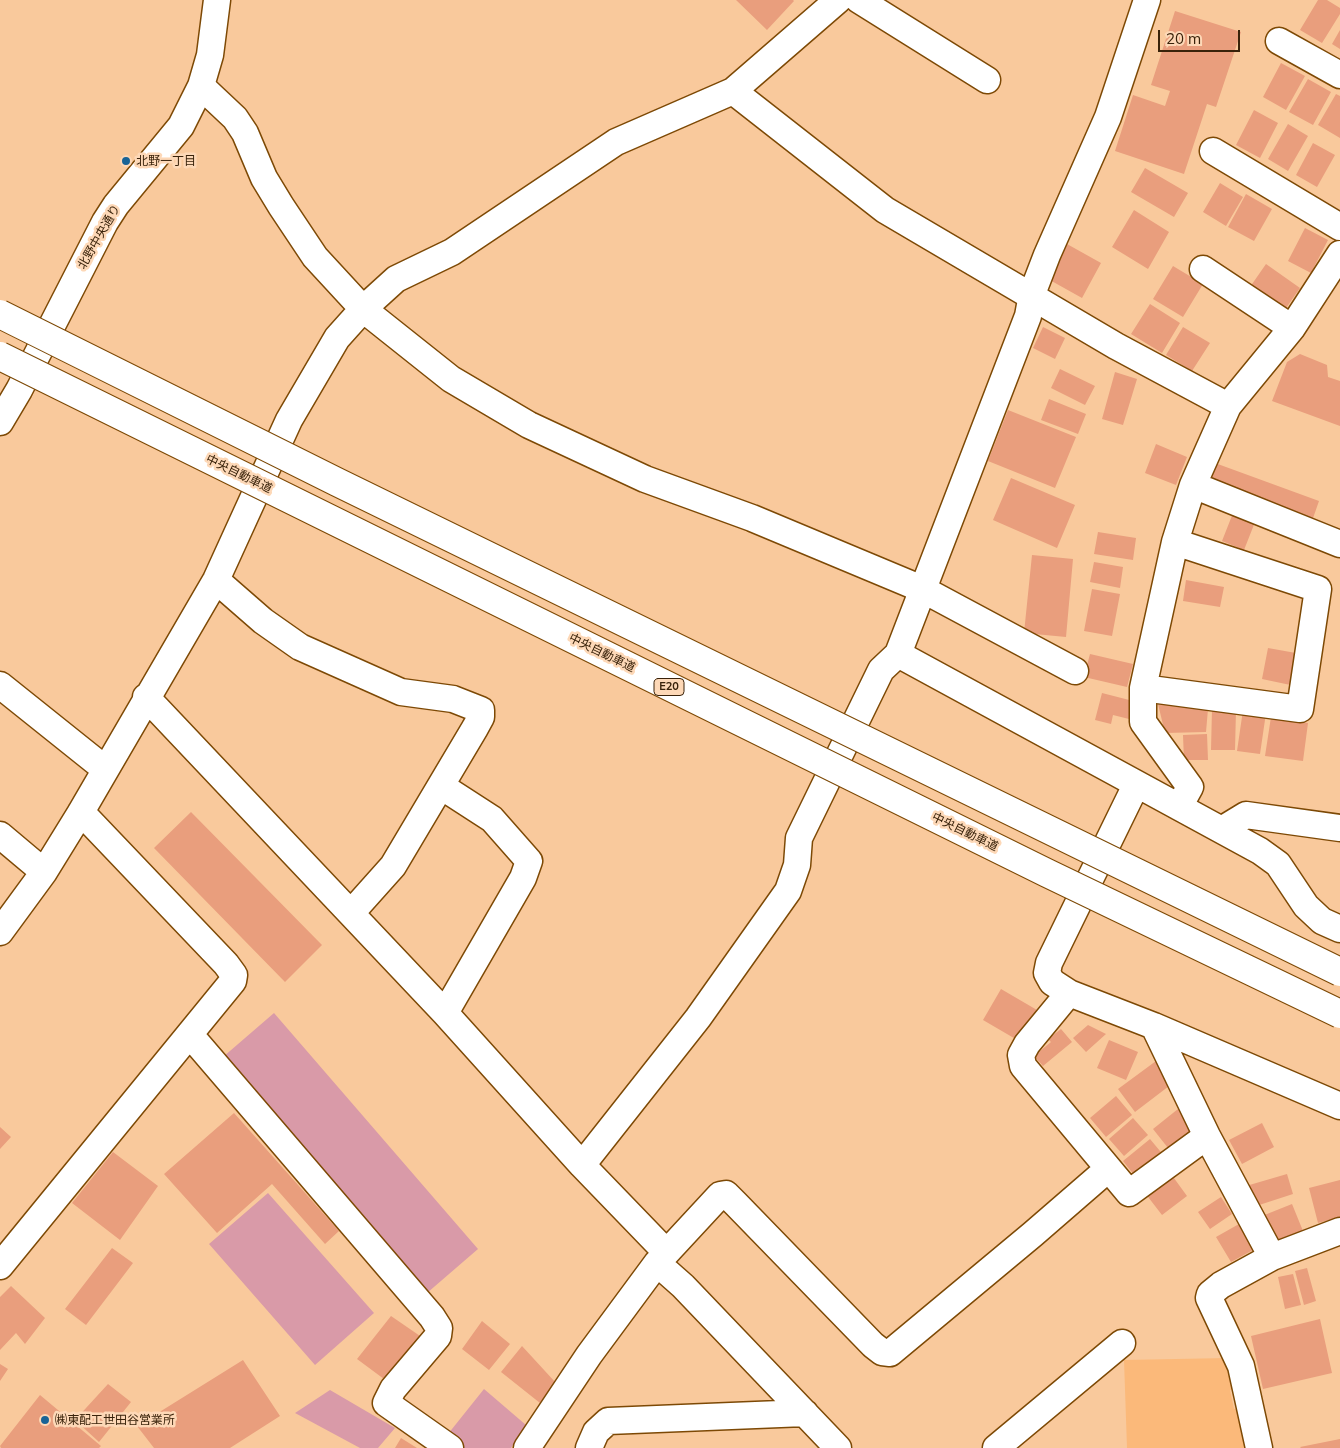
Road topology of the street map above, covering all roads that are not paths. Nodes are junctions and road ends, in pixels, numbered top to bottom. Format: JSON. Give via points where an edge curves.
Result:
{"nodes":[{"id":1,"x":217,"y":0,"type":"edge"},
{"id":2,"x":859,"y":0,"type":"edge"},
{"id":3,"x":1147,"y":0,"type":"edge"},
{"id":4,"x":827,"y":3,"type":"edge"},
{"id":5,"x":1279,"y":41,"type":"dead end"},
{"id":6,"x":1340,"y":76,"type":"edge"},
{"id":7,"x":988,"y":80,"type":"dead end"},
{"id":8,"x":201,"y":86,"type":"junction"},
{"id":9,"x":733,"y":91,"type":"junction"},
{"id":10,"x":1213,"y":152,"type":"dead end"},
{"id":11,"x":1340,"y":227,"type":"edge"},
{"id":12,"x":1340,"y":254,"type":"edge"},
{"id":13,"x":1203,"y":269,"type":"dead end"},
{"id":14,"x":1032,"y":294,"type":"junction"},
{"id":15,"x":363,"y":309,"type":"junction"},
{"id":16,"x":0,"y":314,"type":"edge"},
{"id":17,"x":1292,"y":328,"type":"junction"},
{"id":18,"x":0,"y":356,"type":"edge"},
{"id":19,"x":1228,"y":406,"type":"junction"},
{"id":20,"x":0,"y":422,"type":"edge"},
{"id":21,"x":1193,"y":485,"type":"junction"},
{"id":22,"x":1175,"y":542,"type":"junction"},
{"id":23,"x":1340,"y":544,"type":"edge"},
{"id":24,"x":216,"y":580,"type":"junction"},
{"id":25,"x":922,"y":589,"type":"junction"},
{"id":26,"x":898,"y":654,"type":"junction"},
{"id":27,"x":1075,"y":671,"type":"dead end"},
{"id":28,"x":0,"y":686,"type":"edge"},
{"id":29,"x":1143,"y":688,"type":"junction"},
{"id":30,"x":146,"y":697,"type":"junction"},
{"id":31,"x":104,"y":769,"type":"junction"},
{"id":32,"x":1136,"y":785,"type":"junction"},
{"id":33,"x":441,"y":786,"type":"junction"},
{"id":34,"x":1179,"y":807,"type":"junction"},
{"id":35,"x":81,"y":812,"type":"junction"},
{"id":36,"x":1340,"y":828,"type":"edge"},
{"id":37,"x":1223,"y":829,"type":"junction"},
{"id":38,"x":0,"y":834,"type":"edge"},
{"id":39,"x":44,"y":872,"type":"junction"},
{"id":40,"x":351,"y":913,"type":"junction"},
{"id":41,"x":1340,"y":929,"type":"edge"},
{"id":42,"x":0,"y":932,"type":"edge"},
{"id":43,"x":1340,"y":972,"type":"edge"},
{"id":44,"x":1069,"y":993,"type":"junction"},
{"id":45,"x":446,"y":1012,"type":"junction"},
{"id":46,"x":1340,"y":1014,"type":"edge"},
{"id":47,"x":1154,"y":1026,"type":"junction"},
{"id":48,"x":190,"y":1036,"type":"junction"},
{"id":49,"x":1340,"y":1106,"type":"edge"},
{"id":50,"x":1207,"y":1136,"type":"junction"},
{"id":51,"x":582,"y":1165,"type":"junction"},
{"id":52,"x":1108,"y":1169,"type":"junction"},
{"id":53,"x":1340,"y":1231,"type":"edge"},
{"id":54,"x":662,"y":1257,"type":"junction"},
{"id":55,"x":1272,"y":1258,"type":"junction"},
{"id":56,"x":0,"y":1266,"type":"edge"},
{"id":57,"x":1122,"y":1343,"type":"dead end"},
{"id":58,"x":805,"y":1413,"type":"junction"},
{"id":59,"x":531,"y":1447,"type":"edge"},
{"id":60,"x":450,"y":1448,"type":"edge"},
{"id":61,"x":588,"y":1448,"type":"edge"},
{"id":62,"x":838,"y":1448,"type":"edge"},
{"id":63,"x":996,"y":1448,"type":"edge"},
{"id":64,"x":1259,"y":1448,"type":"edge"}],
"edges":[{"from":1,"to":8,"type":"street","name":"北野中央通り","via":[[210,55]]},
{"from":2,"to":7,"type":"street"},
{"from":3,"to":14,"type":"street","via":[[1108,117]]},
{"from":4,"to":9,"type":"street"},
{"from":5,"to":6,"type":"street"},
{"from":8,"to":15,"type":"street","via":[[235,118],[264,178],[299,235]]},
{"from":8,"to":20,"type":"street","name":"北野中央通り","via":[[181,126],[116,204],[105,222]]},
{"from":9,"to":14,"type":"street","via":[[885,210]]},
{"from":9,"to":15,"type":"street","via":[[616,142],[452,252],[396,279]]},
{"from":10,"to":11,"type":"street"},
{"from":12,"to":17,"type":"street"},
{"from":13,"to":17,"type":"street"},
{"from":14,"to":19,"type":"street","via":[[1116,346]]},
{"from":14,"to":25,"type":"street","via":[[1028,316]]},
{"from":15,"to":24,"type":"street","via":[[338,338],[289,420]]},
{"from":15,"to":25,"type":"street","via":[[451,379],[529,425],[645,479],[752,518]]},
{"from":16,"to":43,"type":"highway","bridge":true},
{"from":17,"to":19,"type":"street"},
{"from":18,"to":46,"type":"highway","name":"中央自動車道","number":"E20","bridge":true,"via":[[1047,873]]},
{"from":19,"to":21,"type":"street"},
{"from":21,"to":22,"type":"street"},
{"from":21,"to":23,"type":"street"},
{"from":22,"to":29,"type":"street"},
{"from":22,"to":29,"type":"street","via":[[1318,589],[1300,709]]},
{"from":24,"to":30,"type":"street"},
{"from":24,"to":33,"type":"street","via":[[263,622],[300,647],[401,692],[453,699],[481,710],[481,717]]},
{"from":25,"to":26,"type":"street"},
{"from":25,"to":27,"type":"street"},
{"from":26,"to":32,"type":"street"},
{"from":26,"to":51,"type":"street","via":[[881,670],[798,838],[797,866],[788,891],[698,1018]]},
{"from":28,"to":31,"type":"street"},
{"from":29,"to":34,"type":"street","via":[[1143,722],[1190,787]]},
{"from":30,"to":31,"type":"street"},
{"from":30,"to":40,"type":"street"},
{"from":31,"to":35,"type":"street"},
{"from":32,"to":34,"type":"street"},
{"from":32,"to":44,"type":"street","via":[[1049,963],[1047,973],[1052,982]]},
{"from":33,"to":40,"type":"street","via":[[393,866]]},
{"from":33,"to":45,"type":"street","via":[[492,819],[529,861],[523,878]]},
{"from":34,"to":37,"type":"street"},
{"from":35,"to":39,"type":"street"},
{"from":35,"to":48,"type":"street","via":[[234,975],[233,981]]},
{"from":36,"to":37,"type":"street","via":[[1246,815]]},
{"from":37,"to":41,"type":"street","via":[[1278,864],[1306,906],[1322,921]]},
{"from":38,"to":39,"type":"street"},
{"from":39,"to":42,"type":"street"},
{"from":40,"to":45,"type":"street"},
{"from":44,"to":47,"type":"street"},
{"from":44,"to":52,"type":"street","via":[[1027,1044],[1021,1055],[1023,1066]]},
{"from":45,"to":51,"type":"street"},
{"from":47,"to":49,"type":"street"},
{"from":47,"to":50,"type":"street"},
{"from":48,"to":56,"type":"street"},
{"from":48,"to":60,"type":"street","via":[[439,1328],[438,1336],[393,1389],[386,1403]]},
{"from":50,"to":52,"type":"street","via":[[1129,1193]]},
{"from":50,"to":55,"type":"street"},
{"from":51,"to":54,"type":"street"},
{"from":52,"to":54,"type":"street","via":[[890,1352],[882,1352],[873,1345],[726,1194],[710,1203]]},
{"from":53,"to":55,"type":"street"},
{"from":54,"to":58,"type":"street","via":[[682,1286]]},
{"from":54,"to":59,"type":"street","via":[[589,1355]]},
{"from":55,"to":64,"type":"street","via":[[1221,1285],[1209,1298],[1241,1366]]},
{"from":57,"to":63,"type":"street"},
{"from":58,"to":61,"type":"street","via":[[608,1422],[596,1432]]},
{"from":58,"to":62,"type":"street"}]}
